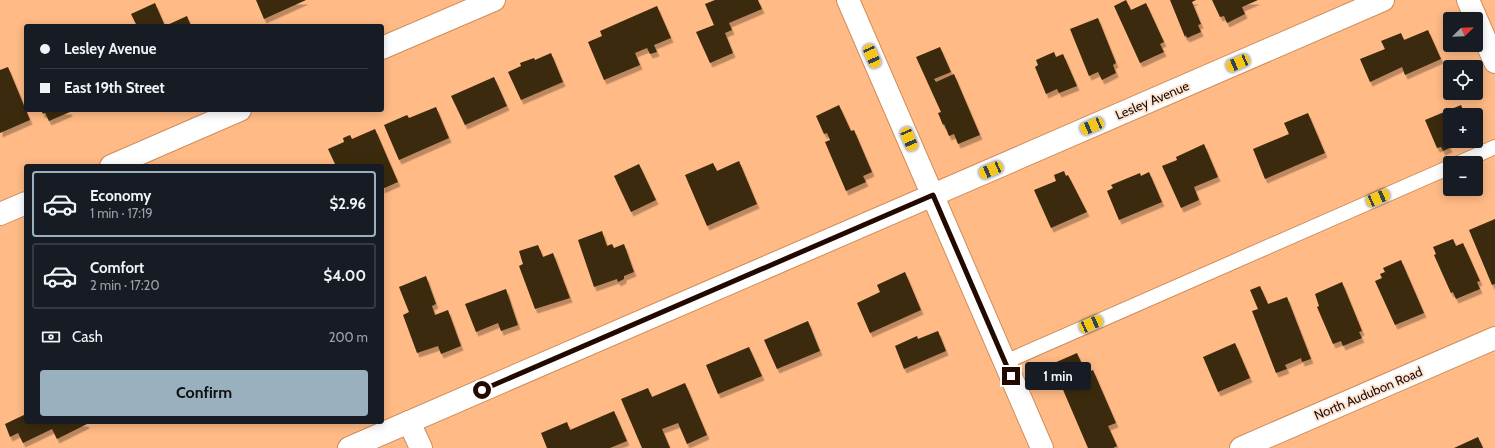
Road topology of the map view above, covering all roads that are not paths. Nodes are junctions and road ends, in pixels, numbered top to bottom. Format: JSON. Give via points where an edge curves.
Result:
{"nodes":[{"id":1,"x":494,"y":0,"type":"edge"},
{"id":2,"x":848,"y":0,"type":"edge"},
{"id":3,"x":1383,"y":0,"type":"edge"},
{"id":4,"x":1468,"y":0,"type":"edge"},
{"id":5,"x":384,"y":47,"type":"edge"},
{"id":6,"x":1495,"y":62,"type":"edge"},
{"id":7,"x":235,"y":112,"type":"edge"},
{"id":8,"x":1495,"y":148,"type":"edge"},
{"id":9,"x":1476,"y":156,"type":"edge"},
{"id":10,"x":116,"y":164,"type":"edge"},
{"id":11,"x":1443,"y":170,"type":"edge"},
{"id":12,"x":933,"y":195,"type":"junction"},
{"id":13,"x":24,"y":204,"type":"edge"},
{"id":14,"x":0,"y":214,"type":"edge"},
{"id":15,"x":1495,"y":338,"type":"edge"},
{"id":16,"x":1005,"y":362,"type":"junction"},
{"id":17,"x":409,"y":422,"type":"junction"},
{"id":18,"x":349,"y":448,"type":"edge"},
{"id":19,"x":420,"y":448,"type":"edge"},
{"id":20,"x":1042,"y":448,"type":"edge"},
{"id":21,"x":1241,"y":448,"type":"edge"}],
"edges":[{"from":1,"to":5,"type":"street"},
{"from":2,"to":12,"type":"street"},
{"from":3,"to":12,"type":"street","name":"Lesley Avenue"},
{"from":4,"to":6,"type":"street"},
{"from":7,"to":10,"type":"street"},
{"from":8,"to":9,"type":"lane"},
{"from":11,"to":16,"type":"lane"},
{"from":12,"to":16,"type":"street"},
{"from":12,"to":17,"type":"street","name":"Lesley Avenue"},
{"from":13,"to":14,"type":"street"},
{"from":15,"to":21,"type":"street","name":"North Audubon Road"},
{"from":16,"to":20,"type":"street"},
{"from":17,"to":18,"type":"street","name":"Lesley Avenue"},
{"from":17,"to":19,"type":"street"}]}
